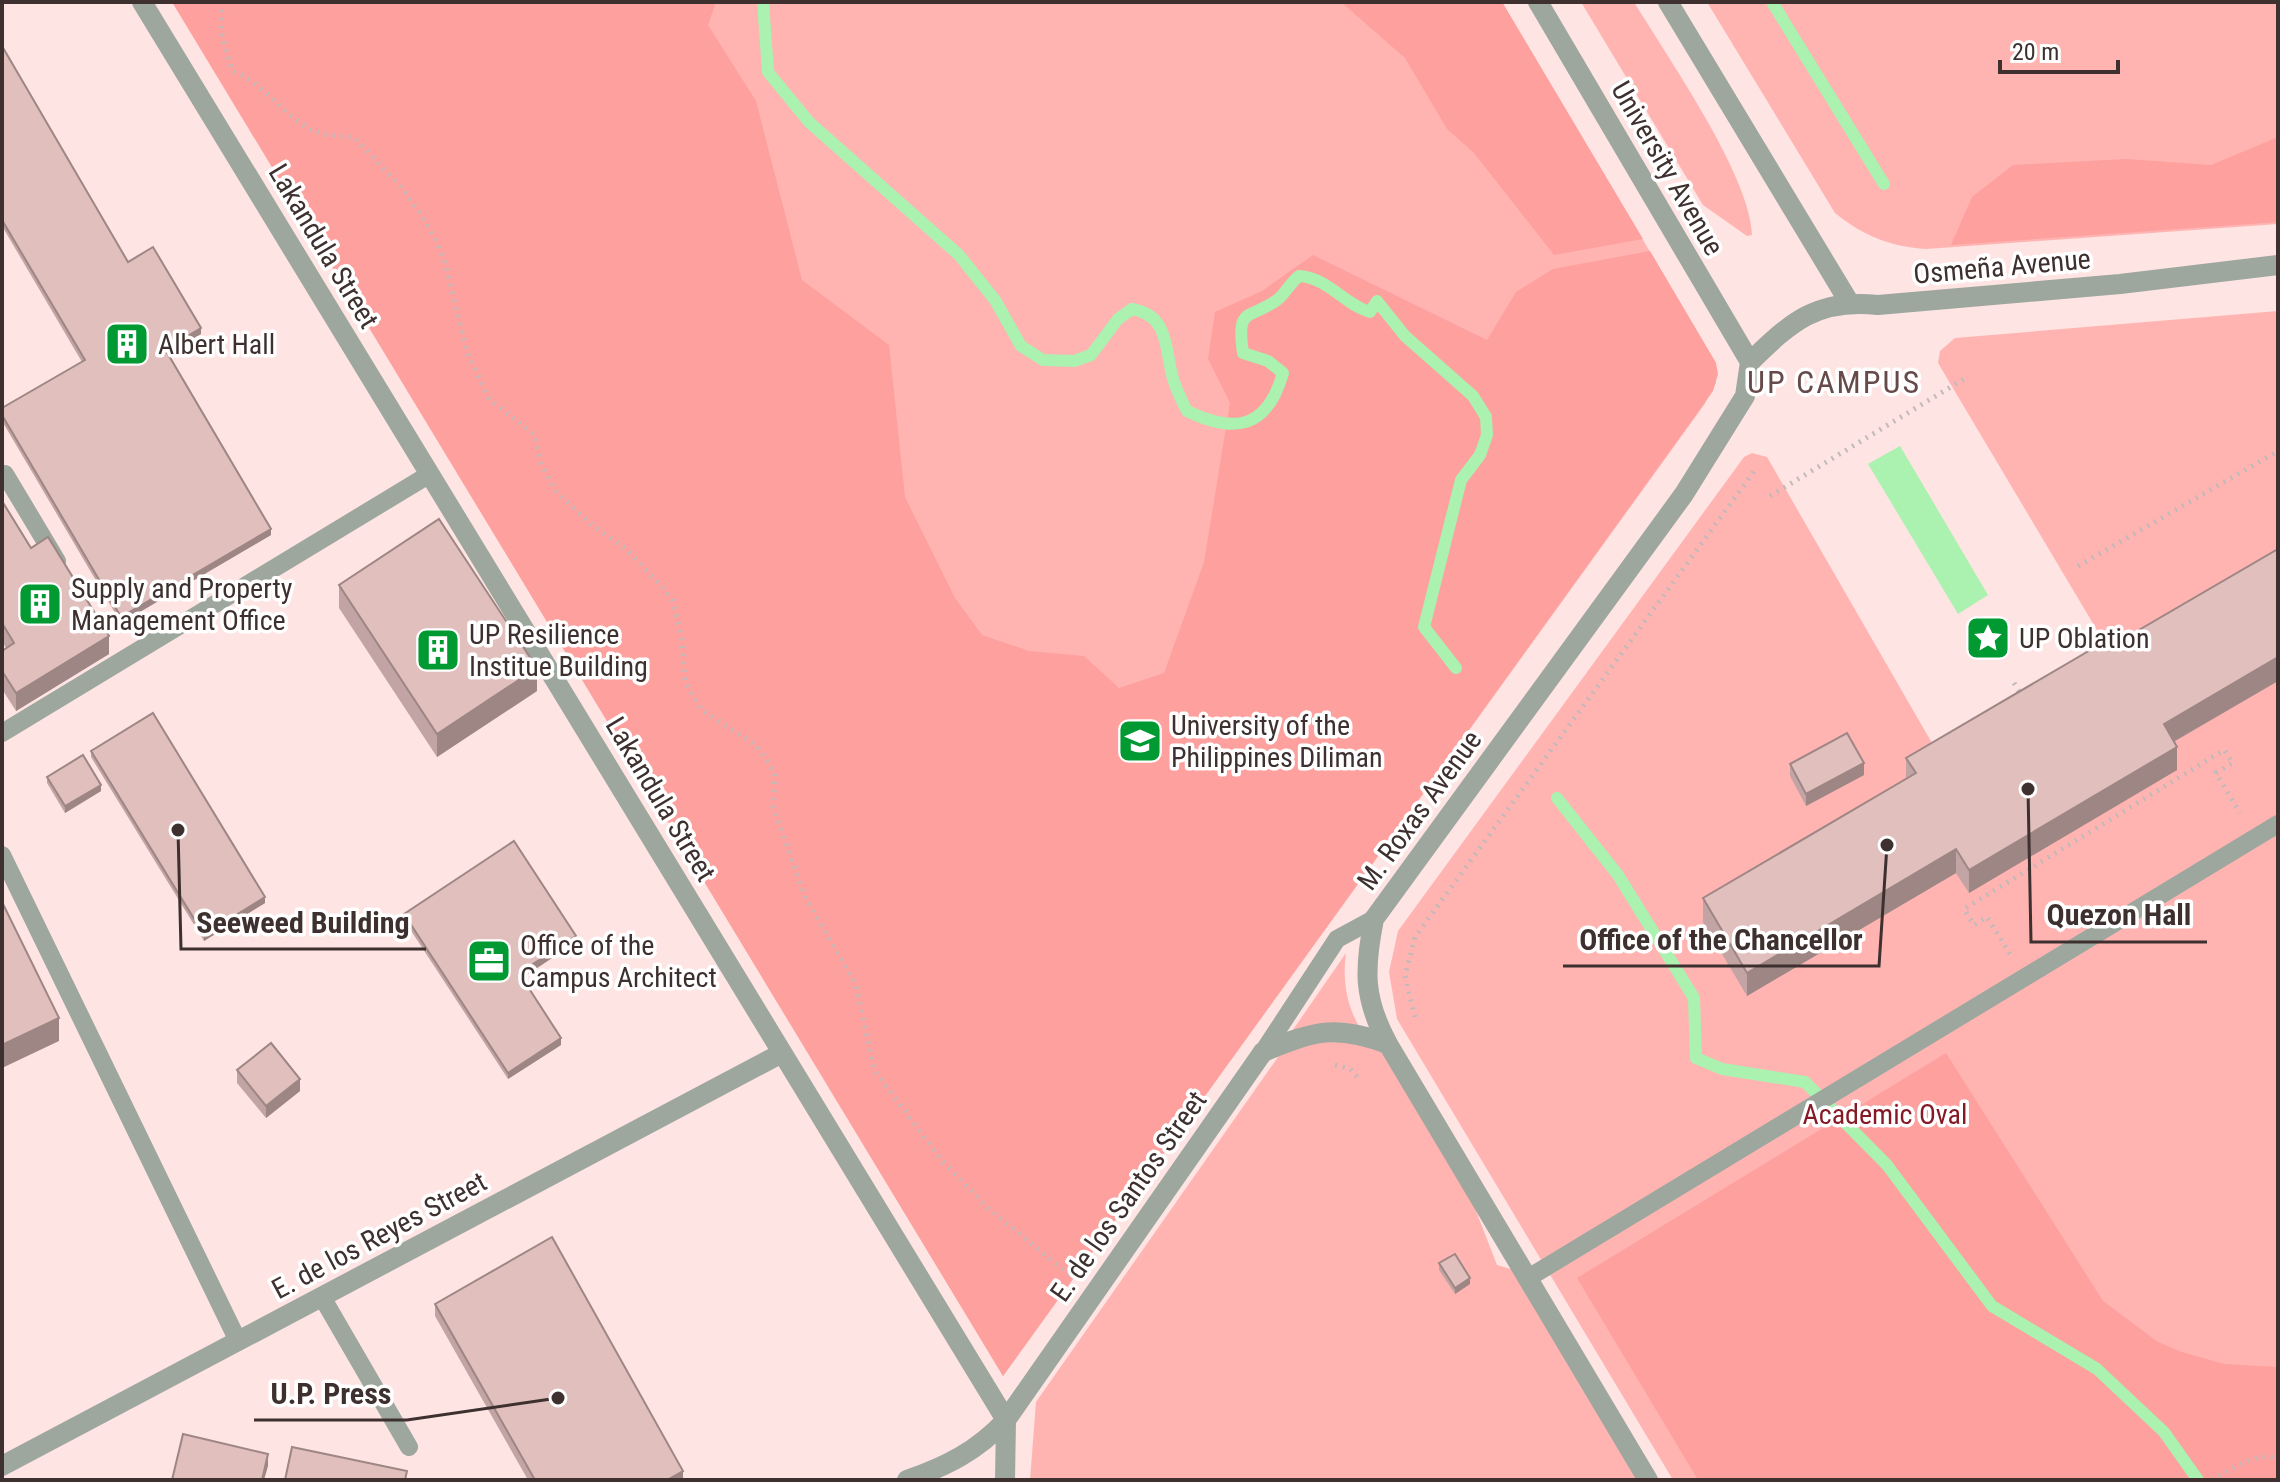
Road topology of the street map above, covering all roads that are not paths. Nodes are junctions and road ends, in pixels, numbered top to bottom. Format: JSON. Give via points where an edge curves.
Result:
{"nodes":[{"id":1,"x":142,"y":2,"type":"edge"},
{"id":2,"x":1538,"y":2,"type":"edge"},
{"id":3,"x":1668,"y":2,"type":"edge"},
{"id":4,"x":2278,"y":265,"type":"edge"},
{"id":5,"x":1849,"y":302,"type":"junction"},
{"id":6,"x":1750,"y":362,"type":"junction"},
{"id":7,"x":5,"y":474,"type":"dead end"},
{"id":8,"x":430,"y":474,"type":"junction"},
{"id":9,"x":70,"y":582,"type":"edge"},
{"id":10,"x":2,"y":733,"type":"edge"},
{"id":11,"x":2278,"y":824,"type":"edge"},
{"id":12,"x":2,"y":855,"type":"edge"},
{"id":13,"x":1374,"y":919,"type":"junction"},
{"id":14,"x":1388,"y":1044,"type":"junction"},
{"id":15,"x":1263,"y":1052,"type":"junction"},
{"id":16,"x":782,"y":1053,"type":"junction"},
{"id":17,"x":1528,"y":1278,"type":"junction"},
{"id":18,"x":322,"y":1297,"type":"junction"},
{"id":19,"x":238,"y":1341,"type":"junction"},
{"id":20,"x":1006,"y":1420,"type":"junction"},
{"id":21,"x":409,"y":1447,"type":"dead end"},
{"id":22,"x":2,"y":1466,"type":"edge"},
{"id":23,"x":907,"y":1480,"type":"edge"},
{"id":24,"x":1005,"y":1480,"type":"edge"},
{"id":25,"x":1648,"y":1480,"type":"edge"}],
"edges":[{"from":1,"to":8,"type":"street","name":"Lakandula Street"},
{"from":2,"to":6,"type":"street","name":"University Avenue"},
{"from":3,"to":5,"type":"street"},
{"from":4,"to":5,"type":"street","name":"Osmeña Avenue","via":[[1893,304]]},
{"from":5,"to":6,"type":"street","name":"Osmeña Avenue","via":[[1794,320]]},
{"from":6,"to":13,"type":"street","name":"M. Roxas Avenue","via":[[1745,396],[1680,498]]},
{"from":7,"to":9,"type":"lane"},
{"from":8,"to":10,"type":"lane","via":[[114,657]]},
{"from":8,"to":16,"type":"street","name":"Lakandula Street"},
{"from":11,"to":17,"type":"lane"},
{"from":12,"to":19,"type":"lane"},
{"from":13,"to":14,"type":"street","name":"M. Roxas Avenue","via":[[1366,986]]},
{"from":13,"to":15,"type":"lane","name":"E. de los Santos Street","via":[[1337,939]]},
{"from":14,"to":15,"type":"street","via":[[1341,1029],[1321,1030]]},
{"from":14,"to":17,"type":"street","name":"M. Roxas Avenue"},
{"from":15,"to":20,"type":"street","name":"E. de los Santos Street"},
{"from":16,"to":18,"type":"street","name":"E. de los Reyes Street"},
{"from":16,"to":20,"type":"street","name":"Lakandula Street"},
{"from":17,"to":25,"type":"street","name":"M. Roxas Avenue"},
{"from":18,"to":19,"type":"street","name":"E. de los Reyes Street"},
{"from":18,"to":21,"type":"lane"},
{"from":19,"to":22,"type":"street","name":"E. de los Reyes Street"},
{"from":20,"to":23,"type":"street","name":"E. de los Santos Street","via":[[963,1458]]},
{"from":20,"to":24,"type":"street"}]}
